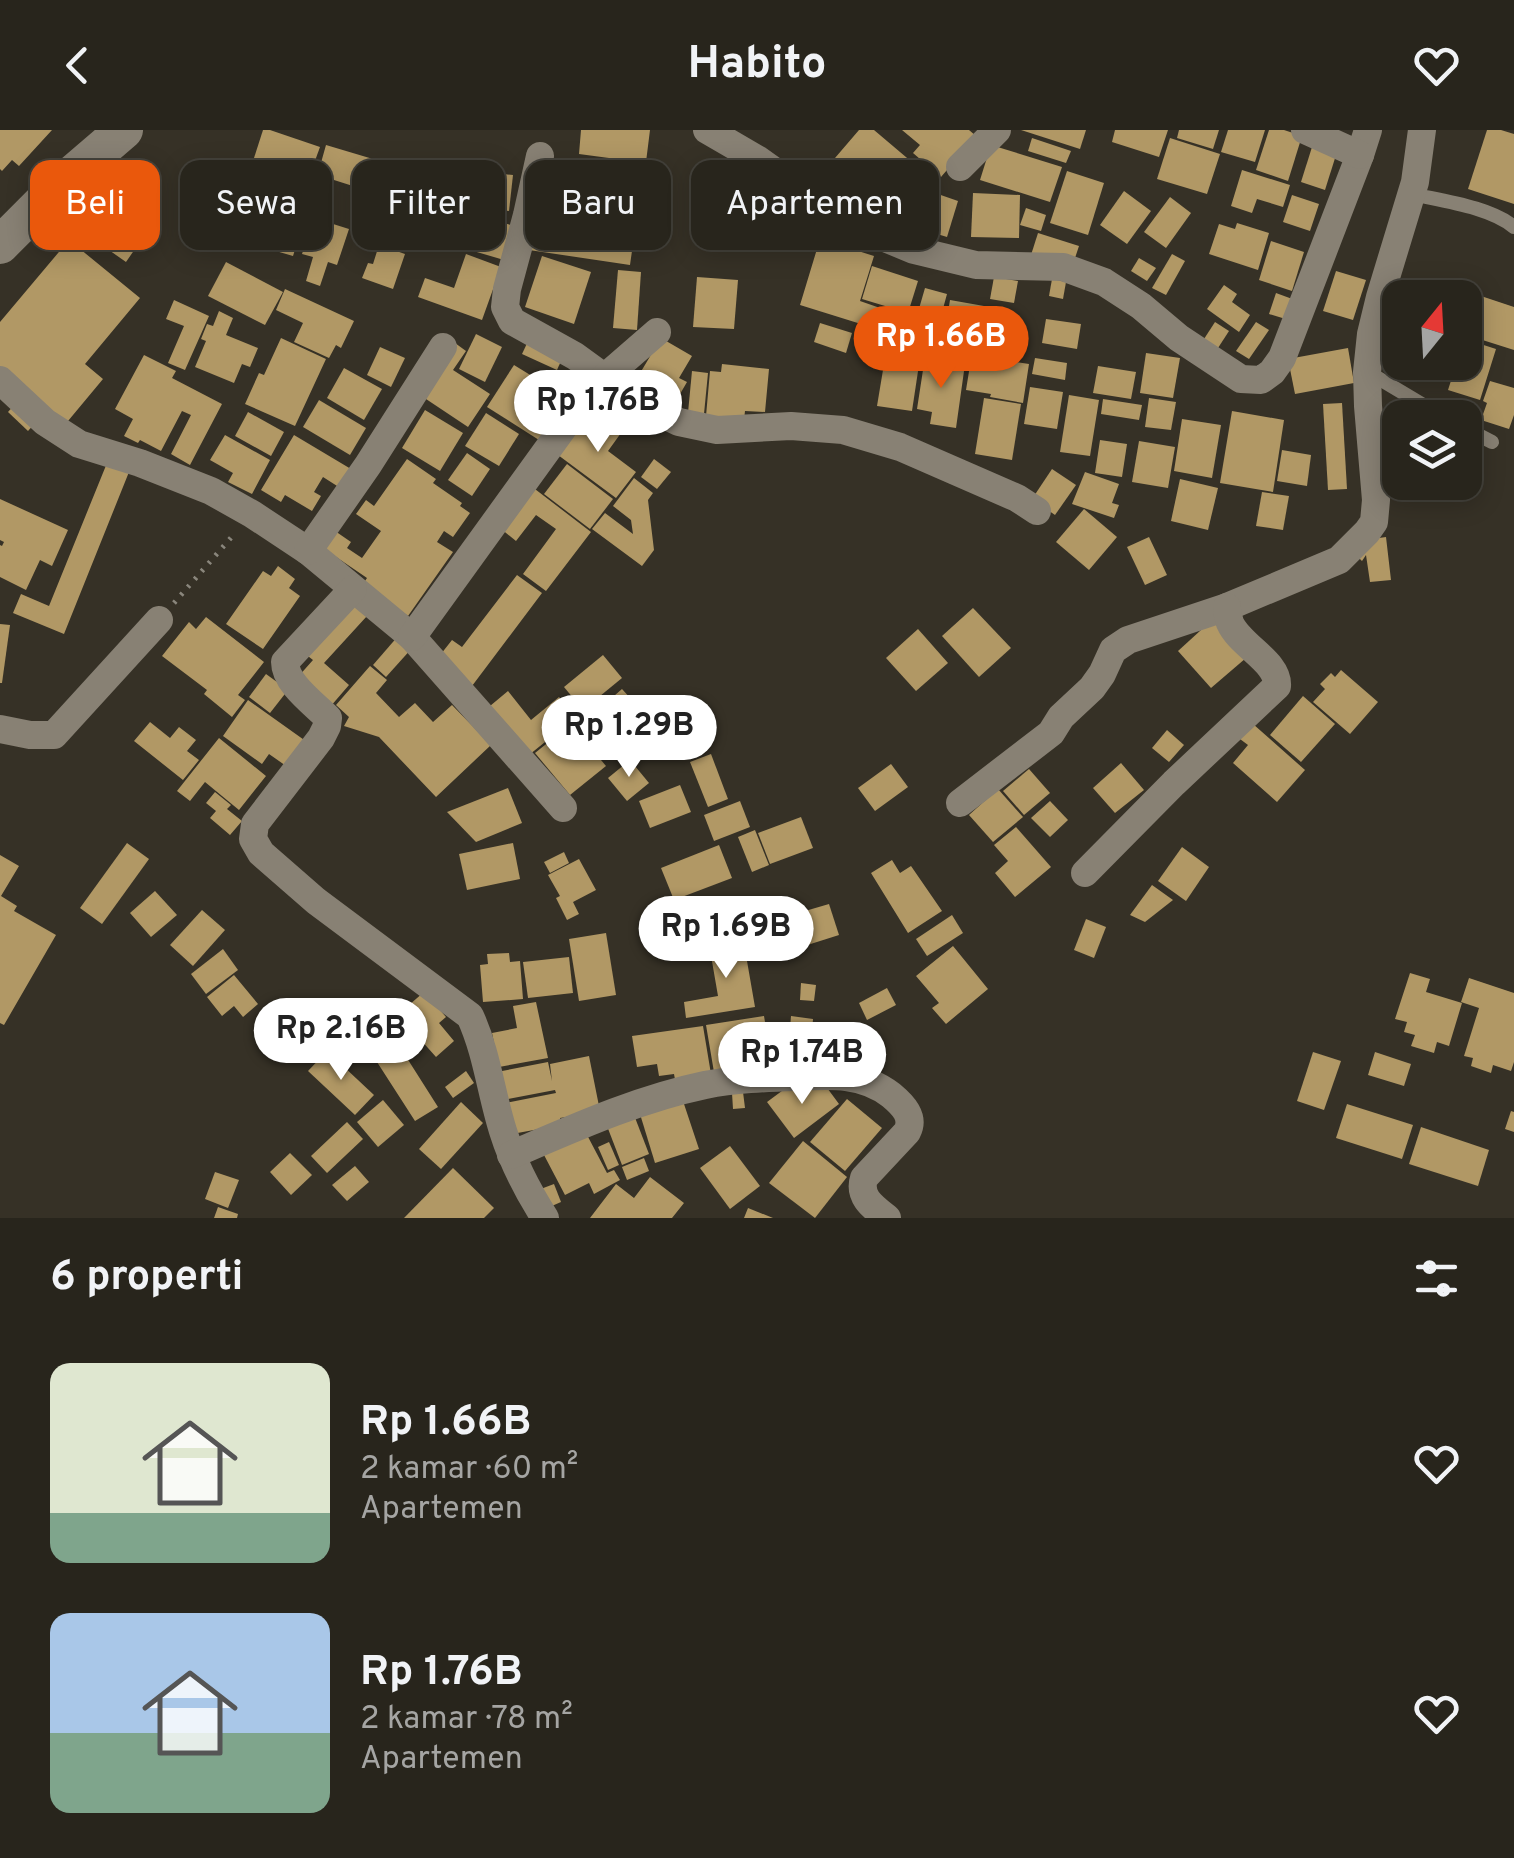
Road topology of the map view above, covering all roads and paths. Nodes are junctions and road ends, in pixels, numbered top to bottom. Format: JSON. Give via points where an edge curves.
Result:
{"nodes":[{"id":1,"x":124,"y":130,"type":"edge"},
{"id":2,"x":707,"y":130,"type":"edge"},
{"id":3,"x":997,"y":130,"type":"edge"},
{"id":4,"x":1305,"y":130,"type":"edge"},
{"id":5,"x":1422,"y":130,"type":"edge"},
{"id":6,"x":1364,"y":142,"type":"edge"},
{"id":7,"x":540,"y":156,"type":"dead end"},
{"id":8,"x":960,"y":167,"type":"dead end"},
{"id":9,"x":1412,"y":194,"type":"junction"},
{"id":10,"x":1514,"y":227,"type":"edge"},
{"id":11,"x":0,"y":245,"type":"edge"},
{"id":12,"x":657,"y":332,"type":"dead end"},
{"id":13,"x":443,"y":347,"type":"dead end"},
{"id":14,"x":1367,"y":372,"type":"junction"},
{"id":15,"x":604,"y":378,"type":"junction"},
{"id":16,"x":0,"y":380,"type":"edge"},
{"id":17,"x":1414,"y":400,"type":"edge"},
{"id":18,"x":1482,"y":437,"type":"edge"},
{"id":19,"x":1492,"y":442,"type":"dead end"},
{"id":20,"x":1038,"y":512,"type":"dead end"},
{"id":21,"x":252,"y":514,"type":"junction"},
{"id":22,"x":308,"y":551,"type":"junction"},
{"id":23,"x":353,"y":589,"type":"junction"},
{"id":24,"x":1227,"y":607,"type":"junction"},
{"id":25,"x":159,"y":620,"type":"joint"},
{"id":26,"x":412,"y":637,"type":"junction"},
{"id":27,"x":0,"y":730,"type":"edge"},
{"id":28,"x":960,"y":803,"type":"dead end"},
{"id":29,"x":563,"y":808,"type":"dead end"},
{"id":30,"x":1085,"y":874,"type":"dead end"},
{"id":31,"x":512,"y":1155,"type":"junction"},
{"id":32,"x":544,"y":1218,"type":"edge"},
{"id":33,"x":886,"y":1218,"type":"edge"}],
"edges":[{"from":1,"to":11,"type":"street"},
{"from":2,"to":6,"type":"street","via":[[868,230],[976,265],[1063,267],[1104,282],[1241,379],[1262,380],[1282,358]]},
{"from":3,"to":8,"type":"street"},
{"from":4,"to":6,"type":"street"},
{"from":5,"to":9,"type":"street"},
{"from":7,"to":15,"type":"street","via":[[505,307],[512,321]]},
{"from":9,"to":10,"type":"lane","via":[[1476,209]]},
{"from":9,"to":14,"type":"street","via":[[1380,297]]},
{"from":12,"to":15,"type":"street"},
{"from":13,"to":22,"type":"street"},
{"from":14,"to":17,"type":"lane"},
{"from":14,"to":24,"type":"street","via":[[1374,522],[1338,560]]},
{"from":15,"to":20,"type":"street","via":[[679,422],[717,430],[843,430],[900,447]]},
{"from":15,"to":26,"type":"street"},
{"from":16,"to":21,"type":"street","via":[[79,444],[211,491]]},
{"from":18,"to":19,"type":"lane"},
{"from":21,"to":22,"type":"street"},
{"from":21,"to":25,"type":"path"},
{"from":22,"to":23,"type":"street"},
{"from":23,"to":26,"type":"street"},
{"from":23,"to":31,"type":"street","via":[[285,662],[290,679],[328,718],[327,726],[255,824],[253,838],[260,853],[316,901],[470,1016]]},
{"from":24,"to":28,"type":"street","via":[[1113,650],[1092,688],[1051,733]]},
{"from":24,"to":30,"type":"street","via":[[1236,634],[1276,672],[1277,686]]},
{"from":25,"to":27,"type":"street","via":[[54,735]]},
{"from":26,"to":29,"type":"street"},
{"from":31,"to":32,"type":"street"},
{"from":31,"to":33,"type":"street","via":[[593,1120],[705,1085],[846,1076],[880,1087],[910,1116],[906,1132],[862,1185]]}]}
